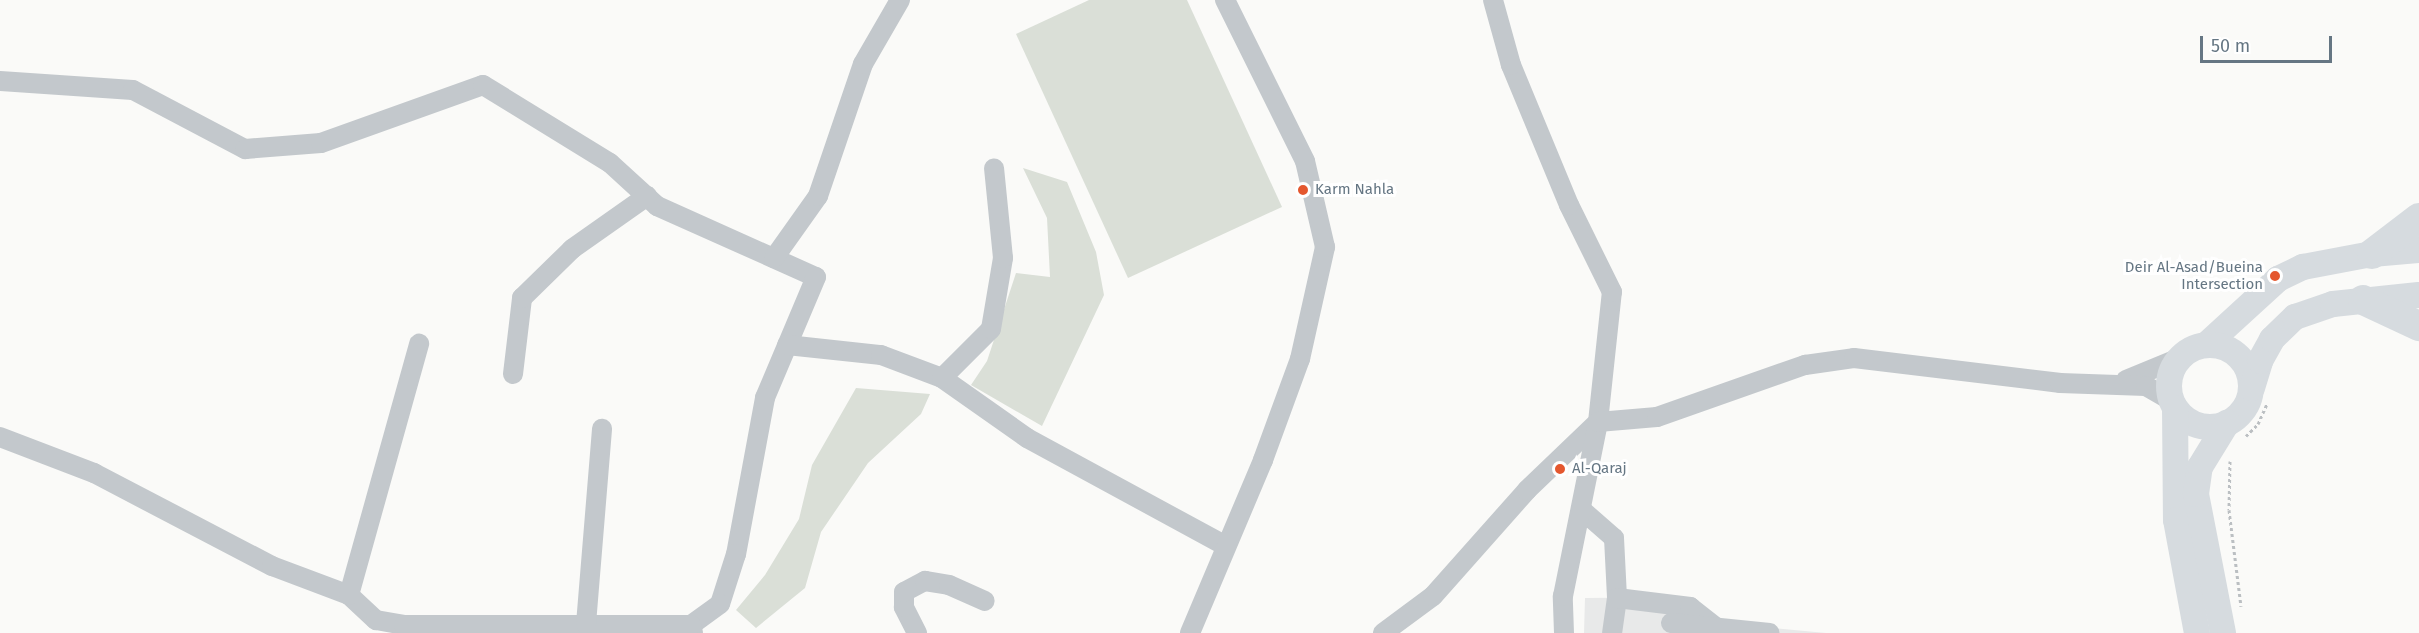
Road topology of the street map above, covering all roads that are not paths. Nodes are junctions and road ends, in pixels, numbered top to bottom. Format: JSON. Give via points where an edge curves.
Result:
{"nodes":[{"id":1,"x":900,"y":0,"type":"edge"},
{"id":2,"x":1225,"y":0,"type":"edge"},
{"id":3,"x":1493,"y":0,"type":"edge"},
{"id":4,"x":0,"y":81,"type":"edge"},
{"id":5,"x":994,"y":168,"type":"dead end"},
{"id":6,"x":647,"y":196,"type":"junction"},
{"id":7,"x":2419,"y":218,"type":"edge"},
{"id":8,"x":2419,"y":250,"type":"edge"},
{"id":9,"x":2372,"y":254,"type":"junction"},
{"id":10,"x":774,"y":258,"type":"junction"},
{"id":11,"x":2419,"y":295,"type":"edge"},
{"id":12,"x":2363,"y":300,"type":"junction"},
{"id":13,"x":2419,"y":326,"type":"edge"},
{"id":14,"x":419,"y":344,"type":"dead end"},
{"id":15,"x":787,"y":345,"type":"junction"},
{"id":16,"x":2206,"y":345,"type":"junction"},
{"id":17,"x":2182,"y":357,"type":"junction"},
{"id":18,"x":513,"y":374,"type":"dead end"},
{"id":19,"x":942,"y":378,"type":"junction"},
{"id":20,"x":2108,"y":384,"type":"junction"},
{"id":21,"x":2261,"y":393,"type":"junction"},
{"id":22,"x":2174,"y":404,"type":"junction"},
{"id":23,"x":1598,"y":422,"type":"junction"},
{"id":24,"x":602,"y":429,"type":"dead end"},
{"id":25,"x":2235,"y":431,"type":"junction"},
{"id":26,"x":0,"y":437,"type":"edge"},
{"id":27,"x":1583,"y":511,"type":"junction"},
{"id":28,"x":1224,"y":545,"type":"junction"},
{"id":29,"x":349,"y":595,"type":"junction"},
{"id":30,"x":1617,"y":598,"type":"junction"},
{"id":31,"x":985,"y":601,"type":"dead end"},
{"id":32,"x":1671,"y":623,"type":"dead end"},
{"id":33,"x":586,"y":624,"type":"junction"},
{"id":34,"x":1717,"y":628,"type":"junction"},
{"id":35,"x":692,"y":629,"type":"edge"},
{"id":36,"x":917,"y":633,"type":"edge"},
{"id":37,"x":1190,"y":633,"type":"edge"},
{"id":38,"x":1383,"y":633,"type":"edge"},
{"id":39,"x":1564,"y":633,"type":"edge"},
{"id":40,"x":1612,"y":633,"type":"edge"},
{"id":41,"x":1769,"y":633,"type":"edge"},
{"id":42,"x":2197,"y":633,"type":"edge"},
{"id":43,"x":2223,"y":633,"type":"edge"}],
"edges":[{"from":1,"to":10,"type":"street","via":[[863,64],[818,196]]},
{"from":2,"to":28,"type":"street","via":[[1305,161],[1325,247],[1300,359],[1263,460]]},
{"from":3,"to":23,"type":"street","via":[[1525,98],[1569,206],[1612,292]]},
{"from":4,"to":6,"type":"street","via":[[133,90],[245,149],[321,143],[483,85],[610,163]]},
{"from":5,"to":19,"type":"street","via":[[1003,258],[991,329]]},
{"from":6,"to":10,"type":"street","via":[[657,206]]},
{"from":6,"to":18,"type":"street","via":[[572,249],[522,298]]},
{"from":7,"to":9,"type":"highway"},
{"from":8,"to":9,"type":"main road"},
{"from":9,"to":16,"type":"main road","via":[[2302,267],[2263,292]]},
{"from":10,"to":15,"type":"street","via":[[816,277]]},
{"from":11,"to":12,"type":"main road"},
{"from":12,"to":13,"type":"highway"},
{"from":12,"to":21,"type":"main road","via":[[2310,309],[2280,329],[2260,361]]},
{"from":14,"to":29,"type":"street"},
{"from":15,"to":19,"type":"street","via":[[881,355]]},
{"from":15,"to":35,"type":"street","via":[[765,398],[736,554],[720,604]]},
{"from":16,"to":17,"type":"main road"},
{"from":16,"to":21,"type":"main road","via":[[2229,350],[2239,357]]},
{"from":17,"to":20,"type":"street","via":[[2151,373]]},
{"from":17,"to":22,"type":"main road","via":[[2169,381]]},
{"from":19,"to":28,"type":"street","via":[[1027,438],[1108,486]]},
{"from":20,"to":22,"type":"street","via":[[2146,386]]},
{"from":20,"to":23,"type":"street","via":[[2060,383],[1877,359],[1830,360],[1657,417]]},
{"from":21,"to":25,"type":"main road","via":[[2241,413]]},
{"from":22,"to":25,"type":"main road","via":[[2195,425]]},
{"from":22,"to":42,"type":"main road","via":[[2175,520]]},
{"from":23,"to":27,"type":"street"},
{"from":23,"to":38,"type":"street","via":[[1527,490],[1433,596]]},
{"from":24,"to":33,"type":"street"},
{"from":25,"to":43,"type":"main road","via":[[2200,467],[2196,494]]},
{"from":26,"to":29,"type":"street","via":[[94,473],[272,566]]},
{"from":27,"to":30,"type":"street","via":[[1614,538]]},
{"from":27,"to":39,"type":"street","via":[[1563,596]]},
{"from":28,"to":37,"type":"street"},
{"from":29,"to":33,"type":"street","via":[[376,620],[404,625]]},
{"from":30,"to":34,"type":"street","via":[[1690,607]]},
{"from":30,"to":40,"type":"street"},
{"from":31,"to":36,"type":"street","via":[[949,585],[925,581],[904,592],[904,607]]},
{"from":32,"to":34,"type":"street"},
{"from":33,"to":35,"type":"street"},
{"from":34,"to":41,"type":"street"}]}
